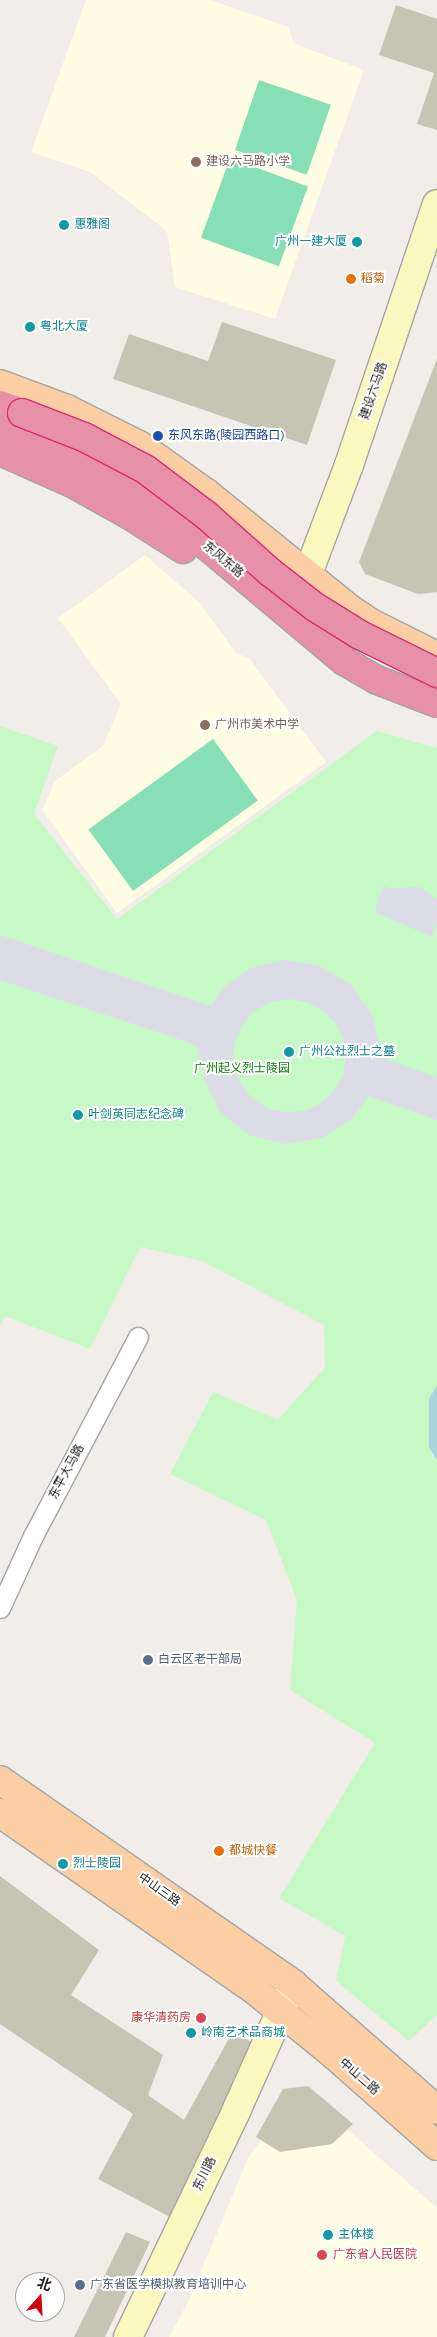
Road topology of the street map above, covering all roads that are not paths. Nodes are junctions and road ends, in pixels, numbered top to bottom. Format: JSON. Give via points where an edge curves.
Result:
{"nodes":[{"id":1,"x":437,"y":204,"type":"edge"},
{"id":2,"x":0,"y":384,"type":"edge"},
{"id":3,"x":11,"y":409,"type":"edge"},
{"id":4,"x":0,"y":431,"type":"edge"},
{"id":5,"x":0,"y":451,"type":"edge"},
{"id":6,"x":307,"y":576,"type":"junction"},
{"id":7,"x":324,"y":646,"type":"junction"},
{"id":8,"x":437,"y":656,"type":"edge"},
{"id":9,"x":437,"y":673,"type":"edge"},
{"id":10,"x":437,"y":703,"type":"edge"},
{"id":11,"x":437,"y":721,"type":"edge"},
{"id":12,"x":138,"y":1337,"type":"dead end"},
{"id":13,"x":0,"y":1608,"type":"edge"},
{"id":14,"x":0,"y":1780,"type":"edge"},
{"id":15,"x":0,"y":1813,"type":"edge"},
{"id":16,"x":293,"y":1984,"type":"junction"},
{"id":17,"x":280,"y":2010,"type":"junction"},
{"id":18,"x":437,"y":2110,"type":"edge"},
{"id":19,"x":437,"y":2146,"type":"edge"},
{"id":20,"x":128,"y":2337,"type":"edge"}],
"edges":[{"from":1,"to":6,"type":"street","name":"建设六马路","via":[[349,465]]},
{"from":2,"to":6,"type":"main road","via":[[67,409],[139,445],[206,492]]},
{"from":3,"to":9,"type":"highway","bridge":true,"via":[[84,437],[144,469],[206,514],[270,572],[315,606],[360,635]]},
{"from":4,"to":7,"type":"highway","name":"东风东路","via":[[73,459],[139,496],[207,546]]},
{"from":5,"to":11,"type":"highway","name":"东风东路","via":[[81,488],[194,556],[243,594],[311,658],[342,680],[370,695]]},
{"from":6,"to":7,"type":"street","via":[[306,594],[312,627]]},
{"from":6,"to":8,"type":"main road","via":[[369,622]]},
{"from":7,"to":10,"type":"highway","name":"东风东路","via":[[377,680]]},
{"from":12,"to":13,"type":"street","name":"东平大马路","via":[[33,1536]]},
{"from":14,"to":16,"type":"main road","name":"中山三路"},
{"from":15,"to":17,"type":"main road"},
{"from":16,"to":17,"type":"street","name":"东川路"},
{"from":16,"to":18,"type":"main road"},
{"from":17,"to":19,"type":"main road","name":"中山二路"},
{"from":17,"to":20,"type":"street","name":"东川路","via":[[237,2109]]}]}
